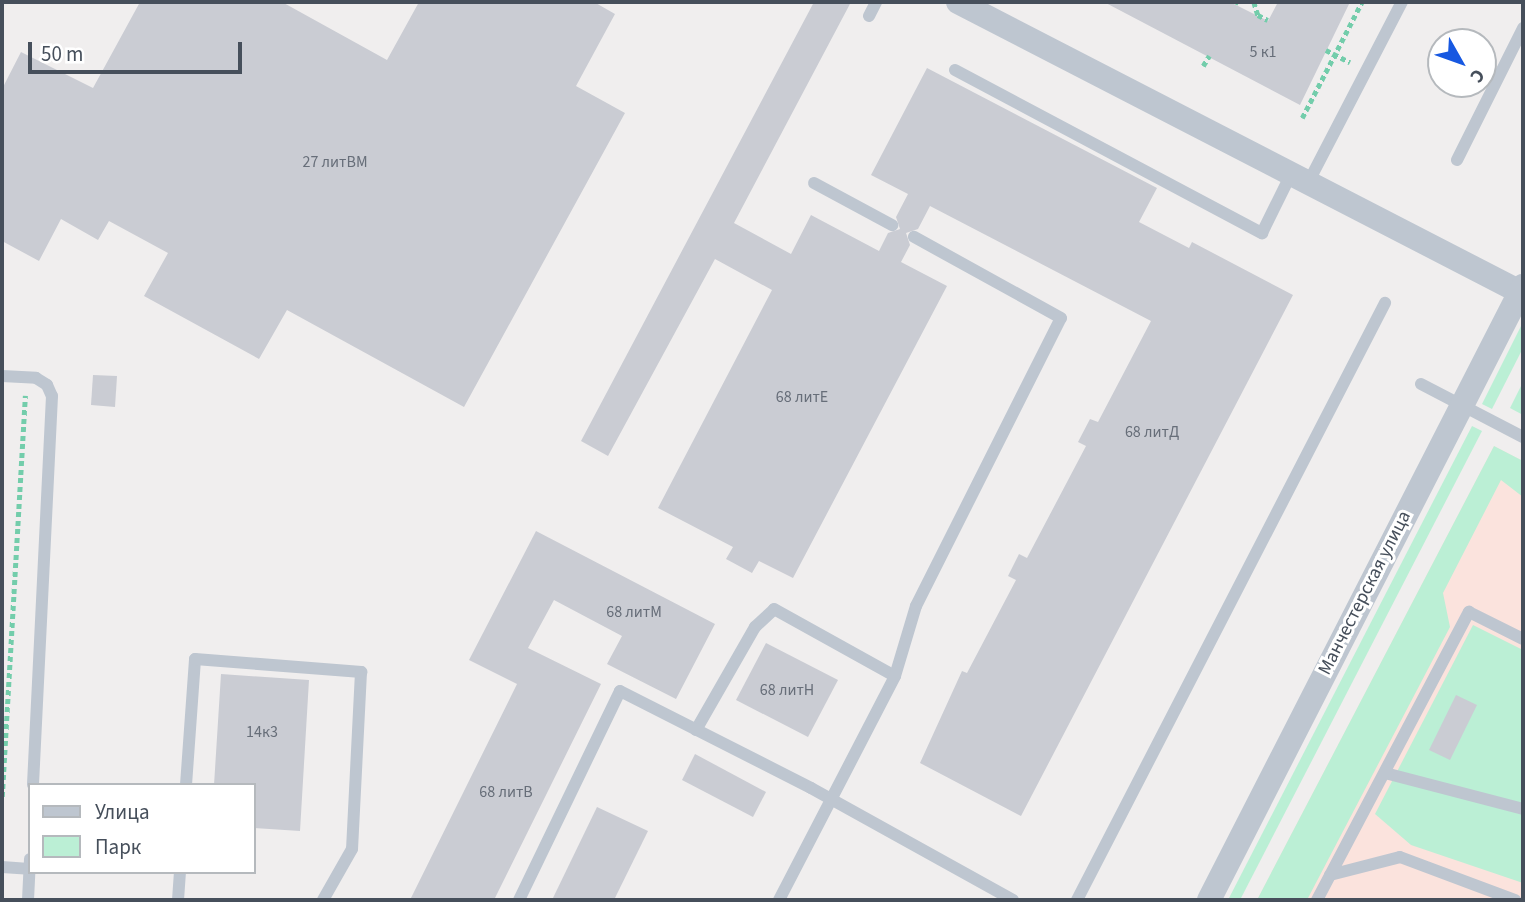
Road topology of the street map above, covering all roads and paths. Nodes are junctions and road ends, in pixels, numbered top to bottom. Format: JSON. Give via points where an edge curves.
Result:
{"nodes":[{"id":1,"x":876,"y":2,"type":"edge"},
{"id":2,"x":958,"y":2,"type":"edge"},
{"id":3,"x":1254,"y":2,"type":"edge"},
{"id":4,"x":1362,"y":2,"type":"edge"},
{"id":5,"x":1402,"y":2,"type":"edge"},
{"id":6,"x":869,"y":16,"type":"dead end"},
{"id":7,"x":1268,"y":20,"type":"dead end"},
{"id":8,"x":1523,"y":28,"type":"edge"},
{"id":9,"x":1325,"y":50,"type":"dead end"},
{"id":10,"x":1335,"y":55,"type":"junction"},
{"id":11,"x":1209,"y":56,"type":"dead end"},
{"id":12,"x":1350,"y":62,"type":"dead end"},
{"id":13,"x":1203,"y":66,"type":"dead end"},
{"id":14,"x":955,"y":70,"type":"dead end"},
{"id":15,"x":1302,"y":118,"type":"dead end"},
{"id":16,"x":1457,"y":160,"type":"dead end"},
{"id":17,"x":1300,"y":178,"type":"junction"},
{"id":18,"x":814,"y":183,"type":"dead end"},
{"id":19,"x":892,"y":225,"type":"dead end"},
{"id":20,"x":914,"y":237,"type":"dead end"},
{"id":21,"x":1522,"y":289,"type":"edge"},
{"id":22,"x":1385,"y":303,"type":"dead end"},
{"id":23,"x":2,"y":376,"type":"edge"},
{"id":24,"x":27,"y":377,"type":"junction"},
{"id":25,"x":1421,"y":384,"type":"dead end"},
{"id":26,"x":1461,"y":404,"type":"junction"},
{"id":27,"x":1523,"y":437,"type":"edge"},
{"id":28,"x":1523,"y":639,"type":"edge"},
{"id":29,"x":895,"y":676,"type":"junction"},
{"id":30,"x":696,"y":730,"type":"junction"},
{"id":31,"x":1385,"y":773,"type":"junction"},
{"id":32,"x":33,"y":783,"type":"edge"},
{"id":33,"x":186,"y":783,"type":"edge"},
{"id":34,"x":2,"y":797,"type":"edge"},
{"id":35,"x":832,"y":799,"type":"junction"},
{"id":36,"x":1523,"y":809,"type":"edge"},
{"id":37,"x":2,"y":867,"type":"edge"},
{"id":38,"x":28,"y":869,"type":"edge"},
{"id":39,"x":29,"y":874,"type":"edge"},
{"id":40,"x":180,"y":874,"type":"edge"},
{"id":41,"x":1330,"y":875,"type":"junction"},
{"id":42,"x":28,"y":900,"type":"edge"},
{"id":43,"x":178,"y":900,"type":"edge"},
{"id":44,"x":323,"y":900,"type":"edge"},
{"id":45,"x":519,"y":900,"type":"edge"},
{"id":46,"x":779,"y":900,"type":"edge"},
{"id":47,"x":1013,"y":900,"type":"edge"},
{"id":48,"x":1077,"y":900,"type":"edge"},
{"id":49,"x":1209,"y":900,"type":"edge"},
{"id":50,"x":1317,"y":900,"type":"edge"},
{"id":51,"x":1515,"y":900,"type":"edge"}],
"edges":[{"from":1,"to":6,"type":"lane"},
{"from":2,"to":17,"type":"street"},
{"from":3,"to":7,"type":"path","via":[[1256,18]]},
{"from":4,"to":10,"type":"path"},
{"from":5,"to":17,"type":"lane"},
{"from":8,"to":16,"type":"lane"},
{"from":9,"to":10,"type":"path"},
{"from":10,"to":12,"type":"path"},
{"from":10,"to":15,"type":"path"},
{"from":11,"to":13,"type":"path"},
{"from":14,"to":17,"type":"lane","via":[[1262,233]]},
{"from":17,"to":21,"type":"street"},
{"from":18,"to":19,"type":"lane"},
{"from":20,"to":29,"type":"lane","via":[[1061,318],[916,606]]},
{"from":21,"to":26,"type":"street","name":"Манчестерская улица"},
{"from":22,"to":48,"type":"lane"},
{"from":23,"to":24,"type":"lane"},
{"from":24,"to":32,"type":"lane","via":[[47,385],[52,396]]},
{"from":24,"to":34,"type":"path"},
{"from":25,"to":26,"type":"lane"},
{"from":26,"to":27,"type":"lane"},
{"from":26,"to":49,"type":"street","name":"Манчестерская улица"},
{"from":28,"to":31,"type":"lane","via":[[1469,612]]},
{"from":29,"to":30,"type":"lane","via":[[774,609],[755,627]]},
{"from":29,"to":35,"type":"lane"},
{"from":30,"to":35,"type":"lane"},
{"from":30,"to":45,"type":"lane","via":[[620,691]]},
{"from":31,"to":36,"type":"lane"},
{"from":31,"to":41,"type":"lane"},
{"from":33,"to":44,"type":"lane","via":[[195,659],[361,672],[352,849]]},
{"from":35,"to":46,"type":"lane"},
{"from":35,"to":47,"type":"lane"},
{"from":37,"to":38,"type":"lane"},
{"from":39,"to":42,"type":"lane"},
{"from":40,"to":43,"type":"lane"},
{"from":41,"to":50,"type":"lane"},
{"from":41,"to":51,"type":"lane","via":[[1400,857]]}]}
